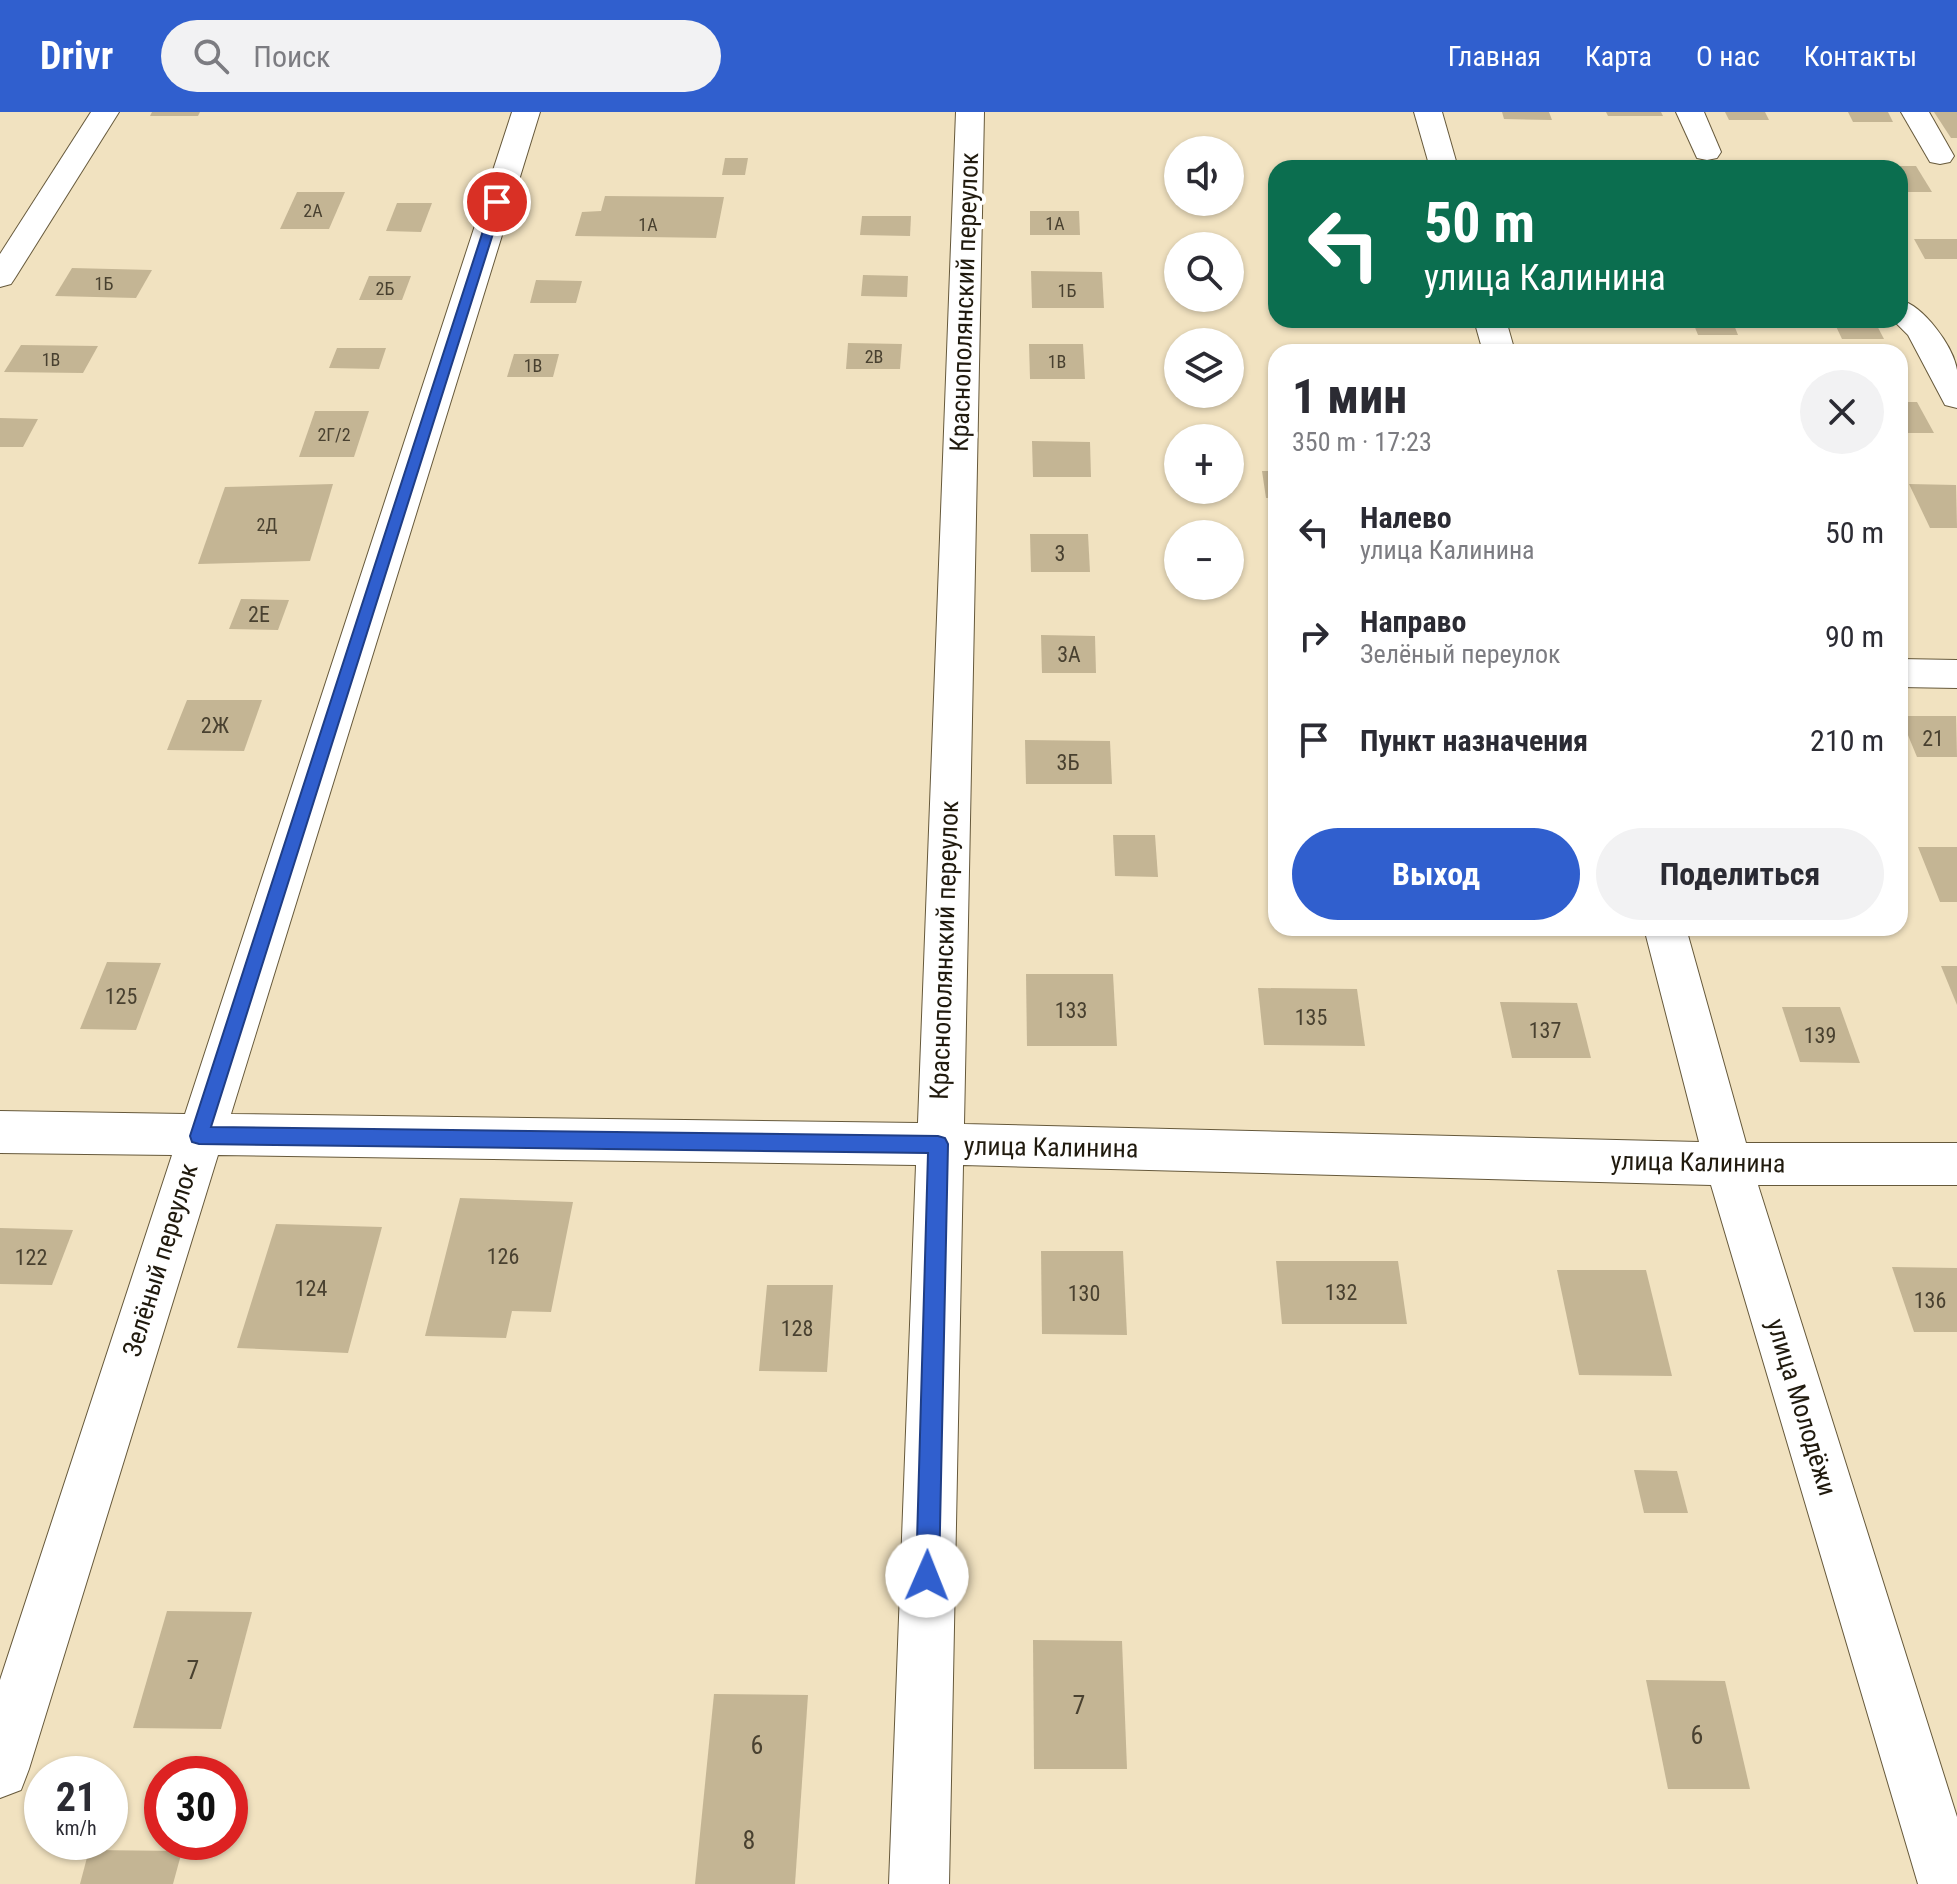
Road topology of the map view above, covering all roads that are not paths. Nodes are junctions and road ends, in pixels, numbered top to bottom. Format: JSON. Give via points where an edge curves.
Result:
{"nodes":[{"id":1,"x":105,"y":112,"type":"edge"},
{"id":2,"x":526,"y":112,"type":"edge"},
{"id":3,"x":970,"y":112,"type":"edge"},
{"id":4,"x":1428,"y":112,"type":"edge"},
{"id":5,"x":1690,"y":112,"type":"edge"},
{"id":6,"x":1915,"y":112,"type":"edge"},
{"id":7,"x":1707,"y":152,"type":"dead end"},
{"id":8,"x":1940,"y":156,"type":"dead end"},
{"id":9,"x":1442,"y":160,"type":"edge"},
{"id":10,"x":0,"y":278,"type":"edge"},
{"id":11,"x":1908,"y":317,"type":"edge"},
{"id":12,"x":1957,"y":398,"type":"edge"},
{"id":13,"x":1908,"y":673,"type":"edge"},
{"id":14,"x":1957,"y":674,"type":"edge"},
{"id":15,"x":1667,"y":936,"type":"edge"},
{"id":16,"x":0,"y":1132,"type":"edge"},
{"id":17,"x":199,"y":1136,"type":"junction"},
{"id":18,"x":938,"y":1144,"type":"junction"},
{"id":19,"x":1728,"y":1164,"type":"junction"},
{"id":20,"x":1957,"y":1164,"type":"edge"},
{"id":21,"x":0,"y":1769,"type":"edge"},
{"id":22,"x":1949,"y":1873,"type":"edge"},
{"id":23,"x":919,"y":1884,"type":"edge"}],
"edges":[{"from":1,"to":10,"type":"street"},
{"from":2,"to":17,"type":"street","name":"Зелёный переулок"},
{"from":3,"to":18,"type":"street","name":"Краснополянский переулок"},
{"from":4,"to":9,"type":"street"},
{"from":5,"to":7,"type":"street"},
{"from":6,"to":8,"type":"street"},
{"from":11,"to":12,"type":"street","via":[[1922,331]]},
{"from":13,"to":14,"type":"street"},
{"from":15,"to":19,"type":"street","name":"улица Молодёжи"},
{"from":16,"to":17,"type":"street","name":"улица Калинина"},
{"from":17,"to":18,"type":"street","name":"улица Калинина"},
{"from":17,"to":21,"type":"street","name":"Зелёный переулок"},
{"from":18,"to":19,"type":"street","name":"улица Калинина"},
{"from":18,"to":23,"type":"street","name":"Краснополянский переулок"},
{"from":19,"to":20,"type":"street","name":"улица Калинина"},
{"from":19,"to":22,"type":"street","name":"улица Молодёжи"}]}
